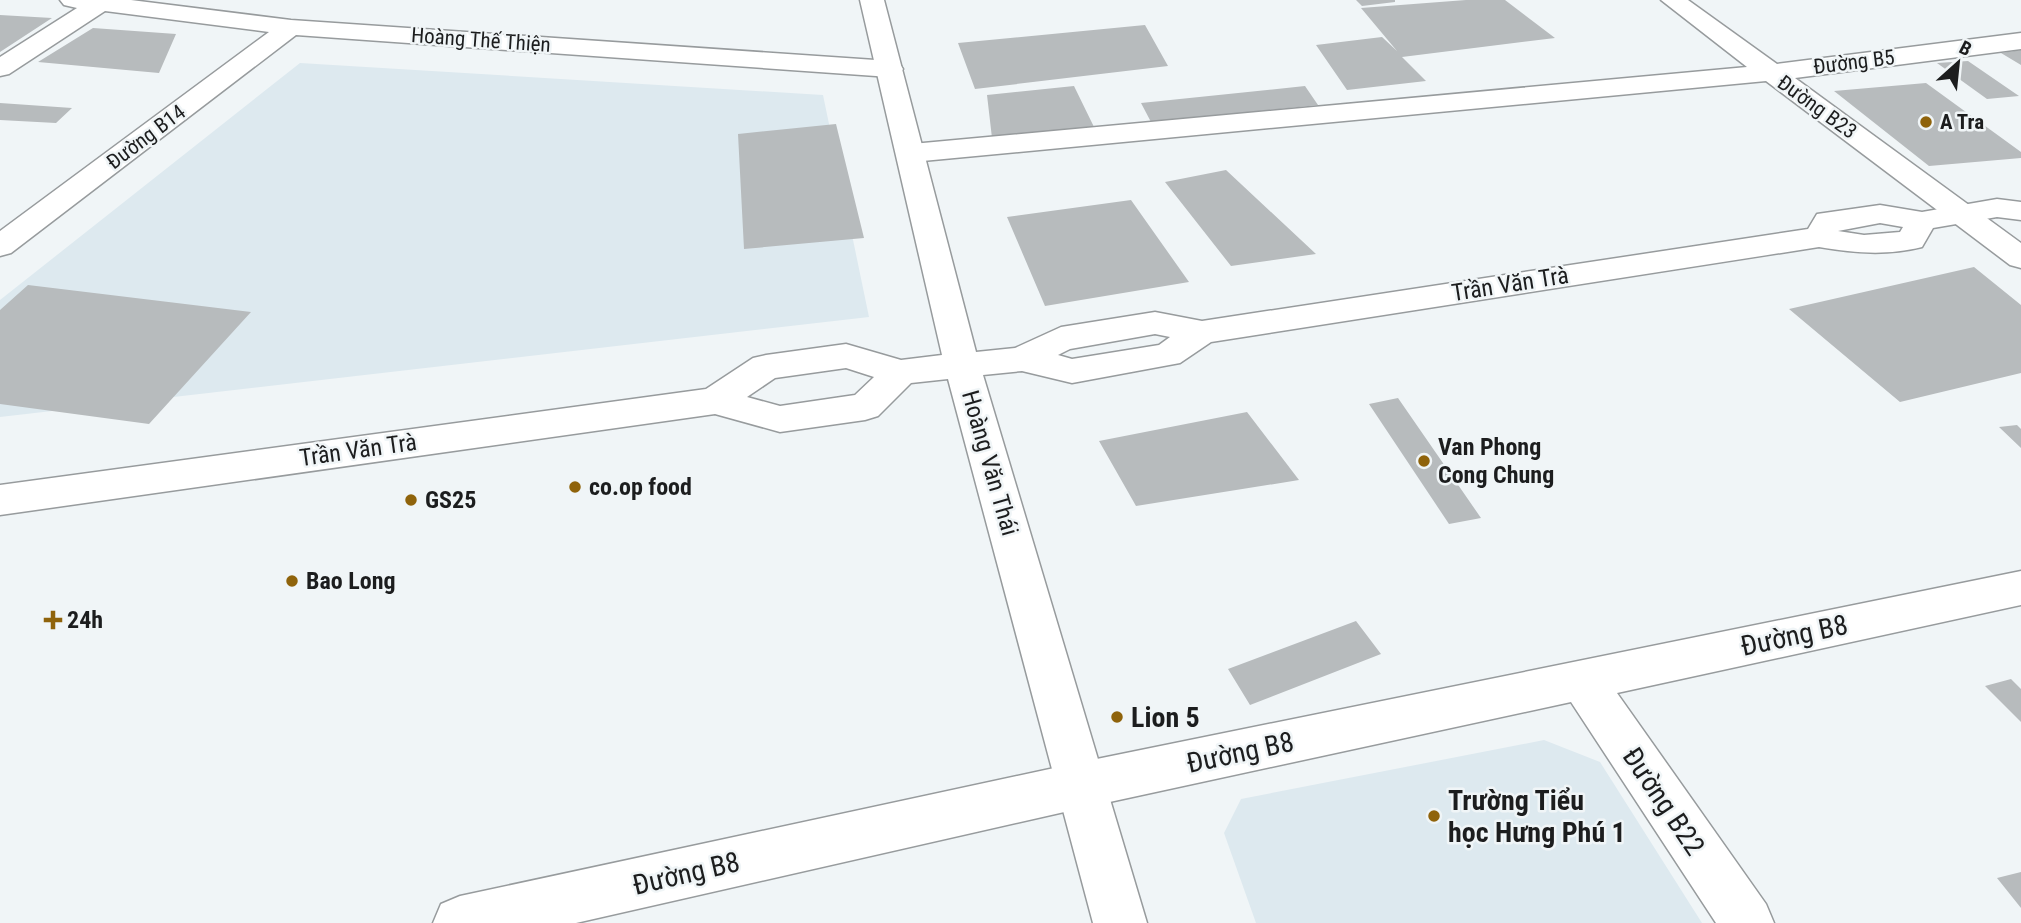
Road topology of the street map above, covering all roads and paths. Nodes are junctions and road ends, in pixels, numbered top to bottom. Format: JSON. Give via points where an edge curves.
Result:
{"nodes":[{"id":1,"x":72,"y":0,"type":"edge"},
{"id":2,"x":872,"y":0,"type":"edge"},
{"id":3,"x":1673,"y":0,"type":"edge"},
{"id":4,"x":104,"y":2,"type":"edge"},
{"id":5,"x":291,"y":27,"type":"junction"},
{"id":6,"x":2021,"y":41,"type":"edge"},
{"id":7,"x":0,"y":68,"type":"edge"},
{"id":8,"x":890,"y":69,"type":"junction"},
{"id":9,"x":1771,"y":73,"type":"junction"},
{"id":10,"x":912,"y":153,"type":"junction"},
{"id":11,"x":2013,"y":204,"type":"edge"},
{"id":12,"x":1962,"y":214,"type":"junction"},
{"id":13,"x":0,"y":246,"type":"edge"},
{"id":14,"x":2021,"y":258,"type":"edge"},
{"id":15,"x":962,"y":366,"type":"junction"},
{"id":16,"x":901,"y":372,"type":"junction"},
{"id":17,"x":715,"y":401,"type":"junction"},
{"id":18,"x":0,"y":500,"type":"edge"},
{"id":19,"x":2021,"y":588,"type":"edge"},
{"id":20,"x":1582,"y":680,"type":"junction"},
{"id":21,"x":1082,"y":785,"type":"junction"},
{"id":22,"x":460,"y":923,"type":"edge"},
{"id":23,"x":1120,"y":923,"type":"edge"},
{"id":24,"x":1746,"y":923,"type":"edge"}],
"edges":[{"from":1,"to":4,"type":"street","name":"Hoàng Thế Thiện"},
{"from":2,"to":8,"type":"street","name":"Hoàng Văn Thái"},
{"from":3,"to":9,"type":"street","name":"Đường B23"},
{"from":4,"to":5,"type":"street","name":"Hoàng Thế Thiện"},
{"from":4,"to":7,"type":"street"},
{"from":5,"to":8,"type":"street","name":"Hoàng Thế Thiện"},
{"from":5,"to":13,"type":"street","name":"Đường B14"},
{"from":6,"to":9,"type":"street","name":"Đường B5"},
{"from":8,"to":10,"type":"street","name":"Hoàng Văn Thái"},
{"from":9,"to":10,"type":"street","name":"Đường B5"},
{"from":9,"to":12,"type":"street","name":"Đường B23"},
{"from":10,"to":15,"type":"street","name":"Hoàng Văn Thái"},
{"from":11,"to":12,"type":"street"},
{"from":12,"to":14,"type":"street","name":"Đường B23"},
{"from":12,"to":15,"type":"street","name":"Trần Văn Trà","via":[[1922,221],[1911,240],[1864,245],[1819,237],[1202,332],[1168,355],[1072,371],[1022,359]]},
{"from":15,"to":16,"type":"street"},
{"from":15,"to":21,"type":"street","name":"Hoàng Văn Thái"},
{"from":16,"to":17,"type":"street","name":"Trần Văn Trà","via":[[846,356],[766,367]]},
{"from":16,"to":17,"type":"street","name":"Trần Văn Trà","via":[[865,407],[780,419]]},
{"from":17,"to":18,"type":"street","name":"Trần Văn Trà"},
{"from":19,"to":20,"type":"street","name":"Đường B8"},
{"from":20,"to":21,"type":"street","name":"Đường B8"},
{"from":20,"to":24,"type":"street","name":"Đường B22"},
{"from":21,"to":22,"type":"street","name":"Đường B8"},
{"from":21,"to":23,"type":"street","name":"Hoàng Văn Thái"}]}
